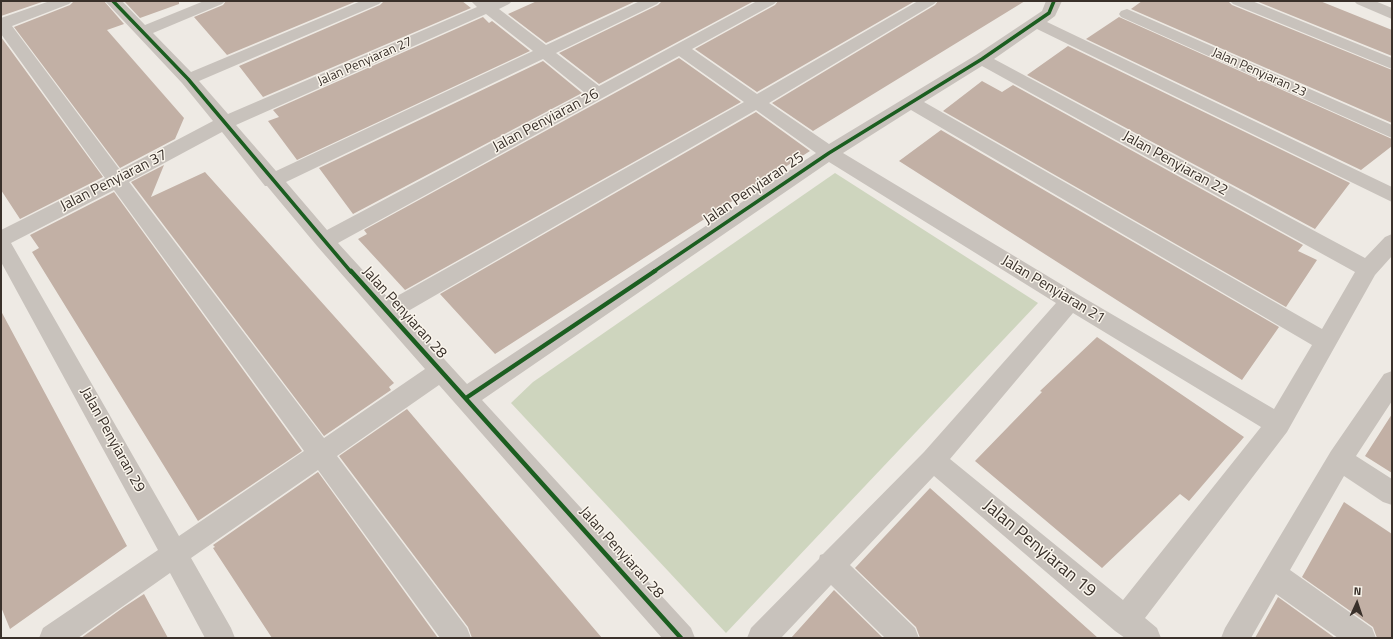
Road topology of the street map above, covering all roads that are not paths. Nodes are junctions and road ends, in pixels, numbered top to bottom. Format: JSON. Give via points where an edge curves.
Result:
{"nodes":[{"id":1,"x":64,"y":1,"type":"edge"},
{"id":2,"x":113,"y":1,"type":"edge"},
{"id":3,"x":217,"y":1,"type":"edge"},
{"id":4,"x":374,"y":1,"type":"edge"},
{"id":5,"x":504,"y":1,"type":"edge"},
{"id":6,"x":652,"y":1,"type":"edge"},
{"id":7,"x":769,"y":1,"type":"edge"},
{"id":8,"x":929,"y":1,"type":"edge"},
{"id":9,"x":1054,"y":1,"type":"edge"},
{"id":10,"x":1238,"y":1,"type":"edge"},
{"id":11,"x":1362,"y":1,"type":"edge"},
{"id":12,"x":484,"y":4,"type":"edge"},
{"id":13,"x":1127,"y":14,"type":"dead end"},
{"id":14,"x":1392,"y":14,"type":"edge"},
{"id":15,"x":1035,"y":22,"type":"junction"},
{"id":16,"x":2,"y":24,"type":"edge"},
{"id":17,"x":142,"y":32,"type":"junction"},
{"id":18,"x":680,"y":49,"type":"junction"},
{"id":19,"x":545,"y":53,"type":"junction"},
{"id":20,"x":982,"y":59,"type":"junction"},
{"id":21,"x":1392,"y":64,"type":"edge"},
{"id":22,"x":188,"y":79,"type":"junction"},
{"id":23,"x":597,"y":93,"type":"junction"},
{"id":24,"x":756,"y":102,"type":"junction"},
{"id":25,"x":910,"y":102,"type":"junction"},
{"id":26,"x":226,"y":122,"type":"junction"},
{"id":27,"x":1392,"y":132,"type":"edge"},
{"id":28,"x":829,"y":153,"type":"junction"},
{"id":29,"x":117,"y":180,"type":"junction"},
{"id":30,"x":272,"y":181,"type":"junction"},
{"id":31,"x":1392,"y":195,"type":"edge"},
{"id":32,"x":1,"y":239,"type":"edge"},
{"id":33,"x":324,"y":241,"type":"junction"},
{"id":34,"x":1392,"y":242,"type":"edge"},
{"id":35,"x":1,"y":243,"type":"edge"},
{"id":36,"x":1368,"y":269,"type":"junction"},
{"id":37,"x":1072,"y":301,"type":"junction"},
{"id":38,"x":387,"y":312,"type":"junction"},
{"id":39,"x":1326,"y":342,"type":"junction"},
{"id":40,"x":440,"y":372,"type":"junction"},
{"id":41,"x":1392,"y":381,"type":"edge"},
{"id":42,"x":466,"y":398,"type":"junction"},
{"id":43,"x":1278,"y":424,"type":"junction"},
{"id":44,"x":321,"y":453,"type":"junction"},
{"id":45,"x":1340,"y":459,"type":"junction"},
{"id":46,"x":933,"y":460,"type":"junction"},
{"id":47,"x":1392,"y":493,"type":"edge"},
{"id":48,"x":175,"y":553,"type":"junction"},
{"id":49,"x":830,"y":565,"type":"junction"},
{"id":50,"x":1272,"y":574,"type":"junction"},
{"id":51,"x":1125,"y":621,"type":"junction"},
{"id":52,"x":53,"y":638,"type":"edge"},
{"id":53,"x":221,"y":638,"type":"edge"},
{"id":54,"x":457,"y":638,"type":"edge"},
{"id":55,"x":681,"y":638,"type":"edge"},
{"id":56,"x":761,"y":638,"type":"edge"},
{"id":57,"x":905,"y":638,"type":"edge"},
{"id":58,"x":1147,"y":638,"type":"edge"},
{"id":59,"x":1235,"y":638,"type":"edge"},
{"id":60,"x":1362,"y":638,"type":"edge"}],
"edges":[{"from":1,"to":16,"type":"street"},
{"from":2,"to":17,"type":"street","name":"Jalan Penyiaran 28"},
{"from":3,"to":17,"type":"street"},
{"from":4,"to":22,"type":"street"},
{"from":5,"to":12,"type":"street","name":"Jalan Penyiaran 27"},
{"from":6,"to":19,"type":"street"},
{"from":7,"to":18,"type":"street","name":"Jalan Penyiaran 26"},
{"from":8,"to":24,"type":"street"},
{"from":9,"to":15,"type":"street","name":"Jalan Penyiaran 25","via":[[1049,13]]},
{"from":10,"to":21,"type":"street"},
{"from":11,"to":14,"type":"street"},
{"from":12,"to":19,"type":"street"},
{"from":12,"to":26,"type":"street","name":"Jalan Penyiaran 27"},
{"from":13,"to":27,"type":"street","name":"Jalan Penyiaran 23"},
{"from":15,"to":20,"type":"street","name":"Jalan Penyiaran 25"},
{"from":15,"to":31,"type":"street"},
{"from":16,"to":29,"type":"street"},
{"from":17,"to":22,"type":"street","name":"Jalan Penyiaran 28"},
{"from":18,"to":23,"type":"street","name":"Jalan Penyiaran 26"},
{"from":18,"to":24,"type":"street","name":"Jalan Penyiaran 21"},
{"from":19,"to":23,"type":"street"},
{"from":19,"to":30,"type":"street"},
{"from":20,"to":25,"type":"street","name":"Jalan Penyiaran 25"},
{"from":20,"to":36,"type":"street","name":"Jalan Penyiaran 22"},
{"from":22,"to":26,"type":"street","name":"Jalan Penyiaran 28"},
{"from":23,"to":33,"type":"street","name":"Jalan Penyiaran 26"},
{"from":24,"to":28,"type":"street","name":"Jalan Penyiaran 21"},
{"from":24,"to":38,"type":"street"},
{"from":25,"to":28,"type":"street","name":"Jalan Penyiaran 25"},
{"from":25,"to":39,"type":"street"},
{"from":26,"to":29,"type":"street","name":"Jalan Penyiaran 37"},
{"from":26,"to":30,"type":"street","name":"Jalan Penyiaran 28"},
{"from":28,"to":37,"type":"street","name":"Jalan Penyiaran 21"},
{"from":28,"to":42,"type":"street","name":"Jalan Penyiaran 25"},
{"from":29,"to":32,"type":"street","name":"Jalan Penyiaran 37"},
{"from":29,"to":44,"type":"street"},
{"from":30,"to":33,"type":"street","name":"Jalan Penyiaran 28"},
{"from":33,"to":38,"type":"street","name":"Jalan Penyiaran 28"},
{"from":34,"to":36,"type":"street"},
{"from":35,"to":48,"type":"street","name":"Jalan Penyiaran 29"},
{"from":36,"to":39,"type":"street"},
{"from":37,"to":43,"type":"street","name":"Jalan Penyiaran 21"},
{"from":37,"to":46,"type":"street"},
{"from":38,"to":40,"type":"street","name":"Jalan Penyiaran 28"},
{"from":39,"to":43,"type":"street"},
{"from":40,"to":42,"type":"street","name":"Jalan Penyiaran 28"},
{"from":40,"to":44,"type":"street"},
{"from":41,"to":45,"type":"street"},
{"from":42,"to":55,"type":"street","name":"Jalan Penyiaran 28"},
{"from":43,"to":51,"type":"street"},
{"from":44,"to":48,"type":"street"},
{"from":44,"to":54,"type":"street"},
{"from":45,"to":47,"type":"street"},
{"from":45,"to":50,"type":"street"},
{"from":46,"to":49,"type":"street"},
{"from":46,"to":51,"type":"street","name":"Jalan Penyiaran 19"},
{"from":48,"to":52,"type":"street"},
{"from":48,"to":53,"type":"street","name":"Jalan Penyiaran 29"},
{"from":49,"to":56,"type":"street"},
{"from":49,"to":57,"type":"street"},
{"from":50,"to":59,"type":"street"},
{"from":50,"to":60,"type":"street"},
{"from":51,"to":58,"type":"street","name":"Jalan Penyiaran 19"}]}
